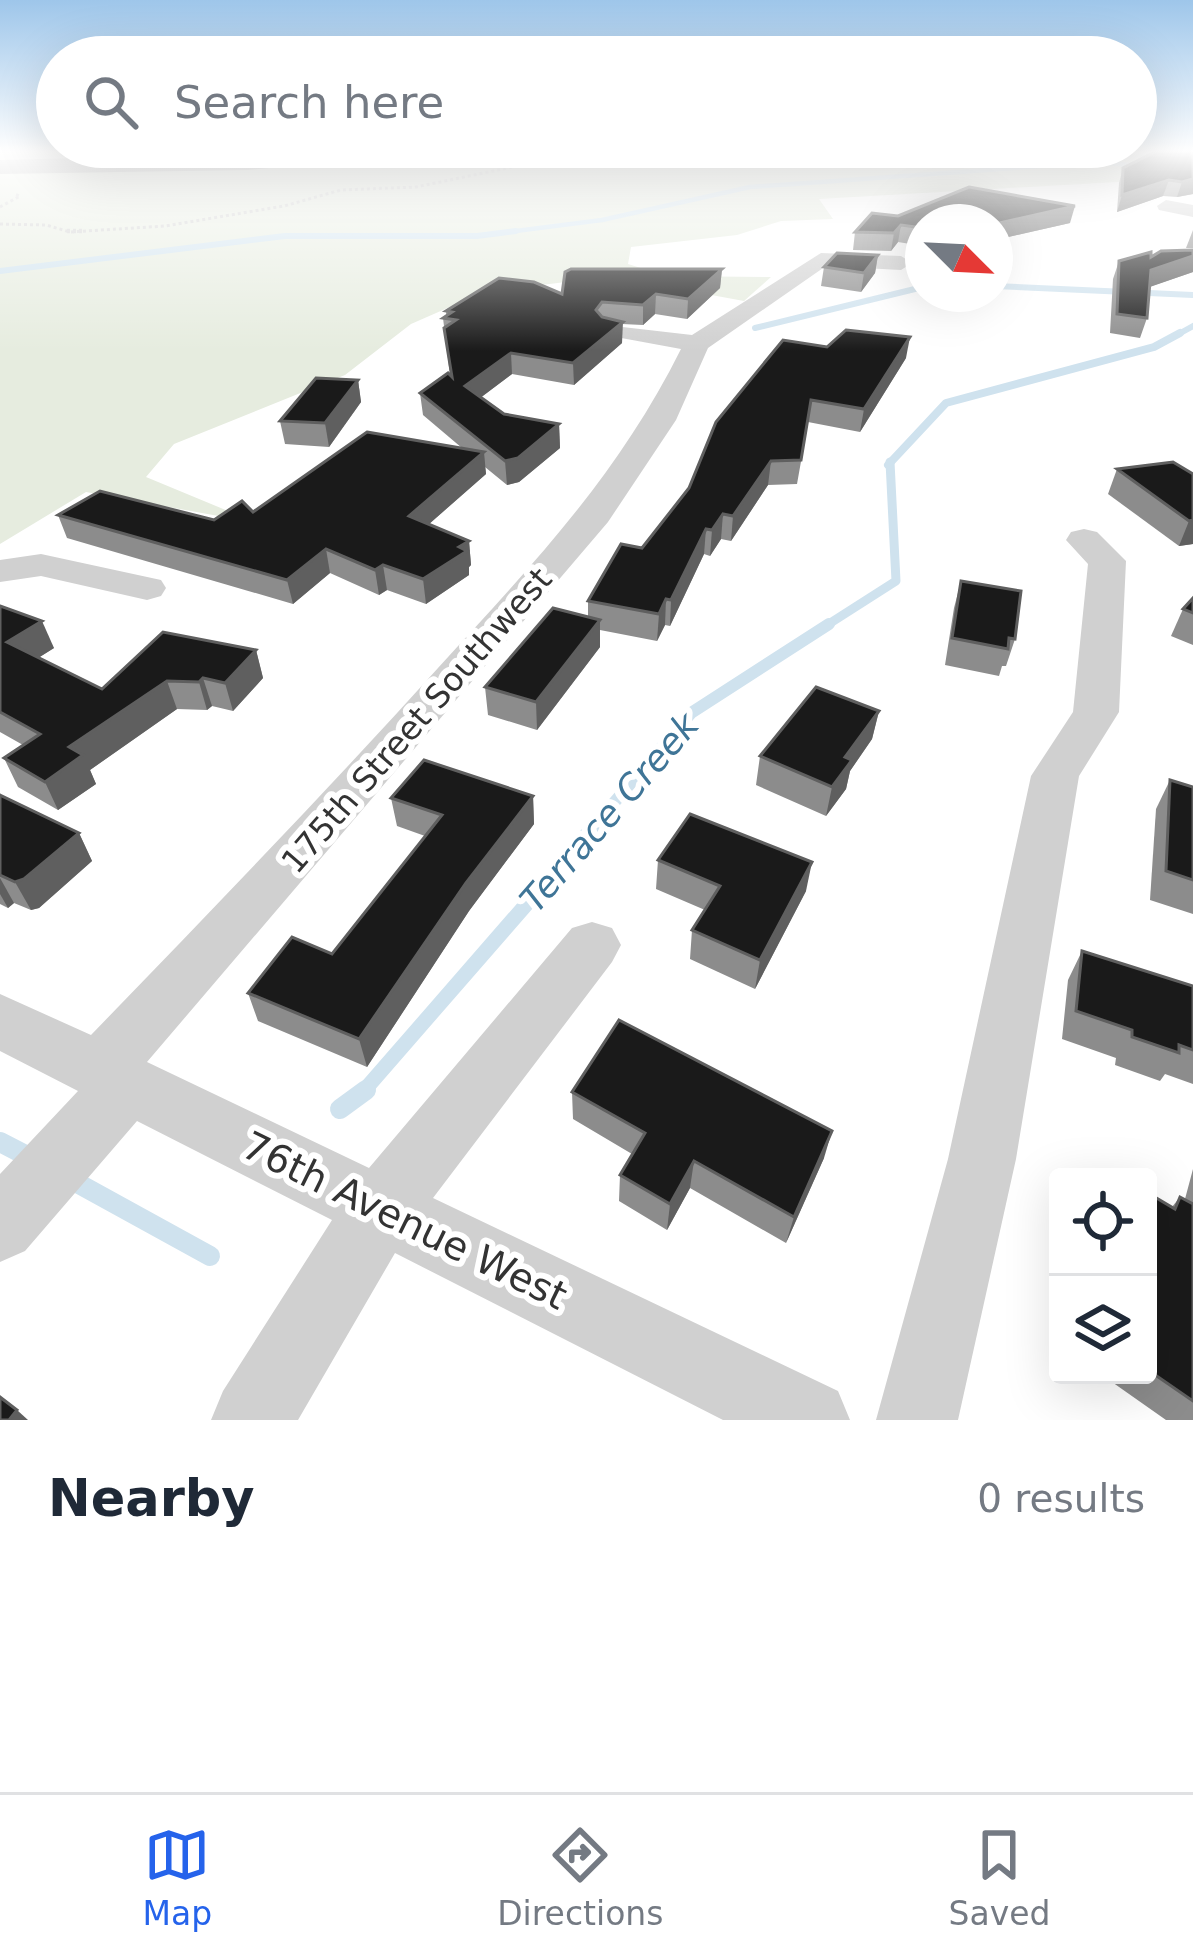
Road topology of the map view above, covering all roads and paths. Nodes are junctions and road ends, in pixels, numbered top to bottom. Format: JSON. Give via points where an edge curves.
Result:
{"nodes":[{"id":1,"x":211,"y":218,"type":"edge"},
{"id":2,"x":0,"y":224,"type":"edge"},
{"id":3,"x":901,"y":262,"type":"dead end"},
{"id":4,"x":614,"y":330,"type":"edge"},
{"id":5,"x":697,"y":344,"type":"junction"},
{"id":6,"x":1084,"y":540,"type":"dead end"},
{"id":7,"x":0,"y":571,"type":"edge"},
{"id":8,"x":147,"y":588,"type":"dead end"},
{"id":9,"x":592,"y":945,"type":"dead end"},
{"id":10,"x":0,"y":1021,"type":"edge"},
{"id":11,"x":114,"y":1077,"type":"junction"},
{"id":12,"x":382,"y":1207,"type":"junction"},
{"id":13,"x":0,"y":1226,"type":"edge"},
{"id":14,"x":252,"y":1420,"type":"edge"},
{"id":15,"x":808,"y":1420,"type":"edge"},
{"id":16,"x":917,"y":1420,"type":"edge"}],
"edges":[{"from":1,"to":2,"type":"path","via":[[70,232]]},
{"from":3,"to":5,"type":"street","via":[[821,259]]},
{"from":4,"to":5,"type":"street"},
{"from":5,"to":11,"type":"street","name":"175th Street Southwest","via":[[661,420],[596,515]]},
{"from":6,"to":16,"type":"street","via":[[1106,561],[1096,712],[1055,776],[982,1159]]},
{"from":7,"to":8,"type":"street","via":[[41,566]]},
{"from":9,"to":12,"type":"street"},
{"from":10,"to":11,"type":"street","name":"76th Avenue West"},
{"from":11,"to":12,"type":"street","name":"76th Avenue West"},
{"from":11,"to":13,"type":"street","name":"175th Street Southwest"},
{"from":12,"to":14,"type":"street"},
{"from":12,"to":15,"type":"street","name":"76th Avenue West"}]}
